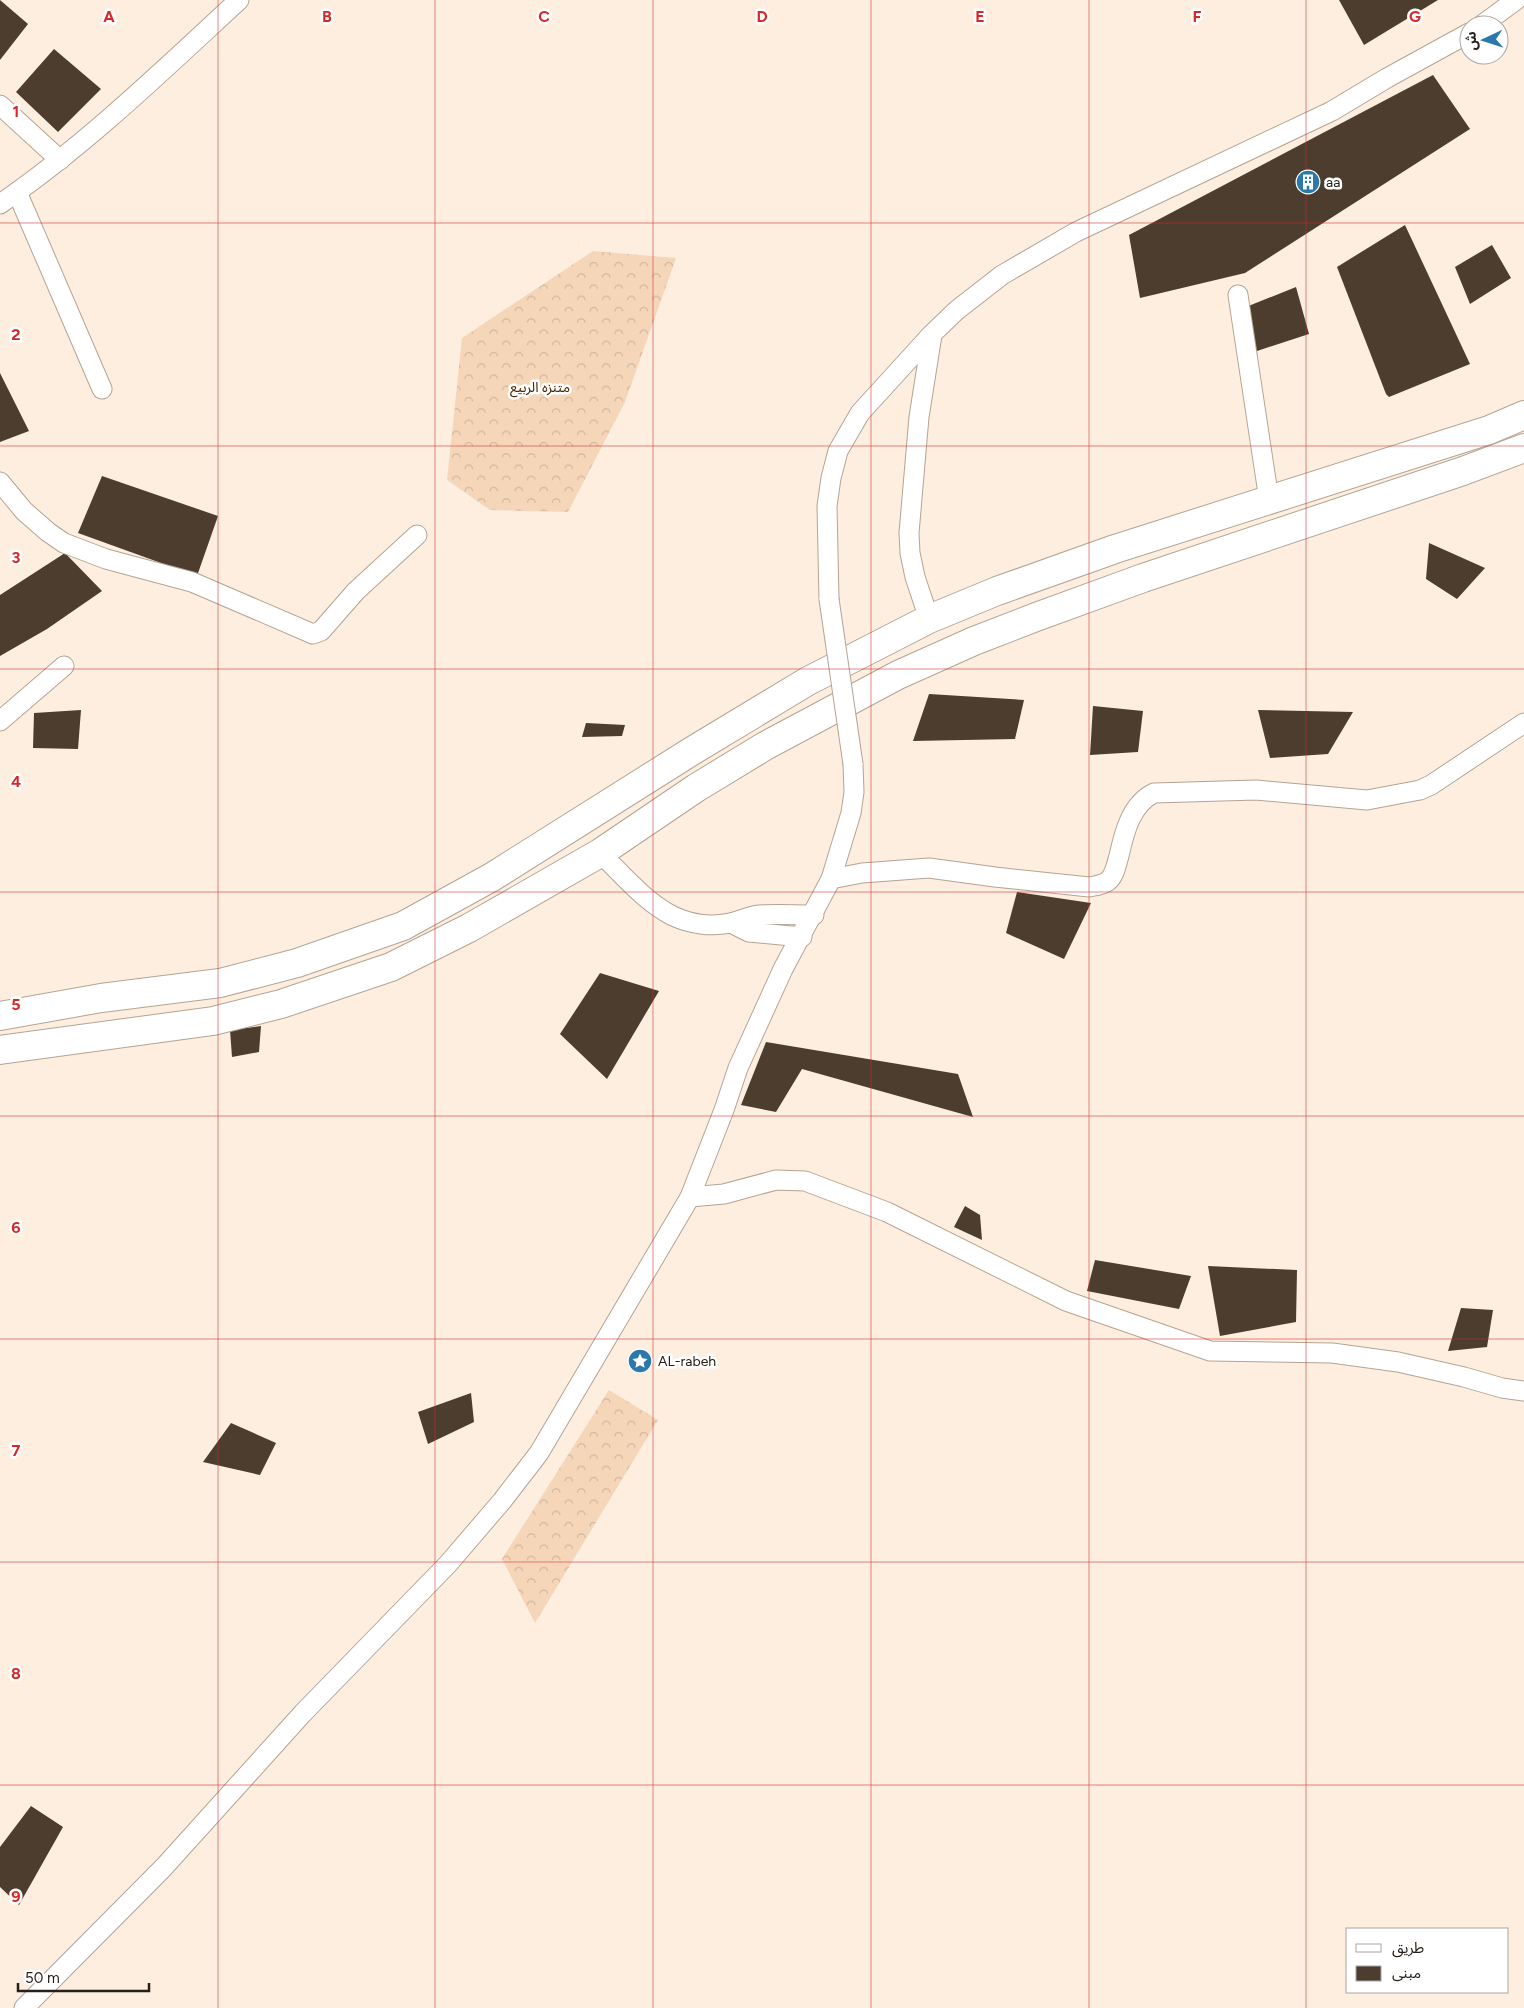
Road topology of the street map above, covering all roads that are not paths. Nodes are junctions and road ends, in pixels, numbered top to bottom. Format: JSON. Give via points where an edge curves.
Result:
{"nodes":[{"id":1,"x":239,"y":0,"type":"edge"},
{"id":2,"x":1516,"y":0,"type":"edge"},
{"id":3,"x":1496,"y":15,"type":"edge"},
{"id":4,"x":1459,"y":38,"type":"edge"},
{"id":5,"x":0,"y":105,"type":"edge"},
{"id":6,"x":60,"y":160,"type":"junction"},
{"id":7,"x":18,"y":192,"type":"junction"},
{"id":8,"x":0,"y":204,"type":"edge"},
{"id":9,"x":1238,"y":295,"type":"dead end"},
{"id":10,"x":932,"y":334,"type":"junction"},
{"id":11,"x":102,"y":390,"type":"dead end"},
{"id":12,"x":1524,"y":416,"type":"edge"},
{"id":13,"x":1524,"y":448,"type":"edge"},
{"id":14,"x":0,"y":482,"type":"edge"},
{"id":15,"x":1268,"y":500,"type":"junction"},
{"id":16,"x":417,"y":535,"type":"dead end"},
{"id":17,"x":929,"y":619,"type":"junction"},
{"id":18,"x":64,"y":666,"type":"dead end"},
{"id":19,"x":0,"y":721,"type":"edge"},
{"id":20,"x":1524,"y":723,"type":"edge"},
{"id":21,"x":600,"y":853,"type":"junction"},
{"id":22,"x":832,"y":879,"type":"junction"},
{"id":23,"x":814,"y":915,"type":"junction"},
{"id":24,"x":731,"y":923,"type":"junction"},
{"id":25,"x":802,"y":936,"type":"junction"},
{"id":26,"x":150,"y":992,"type":"junction"},
{"id":27,"x":0,"y":1016,"type":"edge"},
{"id":28,"x":158,"y":1030,"type":"junction"},
{"id":29,"x":0,"y":1050,"type":"edge"},
{"id":30,"x":690,"y":1197,"type":"junction"},
{"id":31,"x":1524,"y":1391,"type":"edge"},
{"id":32,"x":24,"y":2008,"type":"edge"}],
"edges":[{"from":1,"to":6,"type":"street"},
{"from":2,"to":3,"type":"street"},
{"from":4,"to":10,"type":"street","via":[[1332,111],[1090,226],[1030,258],[975,295]]},
{"from":5,"to":6,"type":"street"},
{"from":6,"to":7,"type":"street"},
{"from":7,"to":8,"type":"street"},
{"from":7,"to":11,"type":"street"},
{"from":9,"to":15,"type":"street"},
{"from":10,"to":17,"type":"street","via":[[918,417],[909,533],[914,577]]},
{"from":10,"to":22,"type":"street","bridge":true,"via":[[860,413],[838,451],[831,478],[827,506],[829,600],[854,784],[851,813]]},
{"from":12,"to":15,"type":"main road"},
{"from":13,"to":21,"type":"main road","via":[[1144,578],[974,641],[898,675],[766,746],[696,788]]},
{"from":14,"to":16,"type":"street","via":[[24,511],[64,543],[192,582],[313,634],[321,631],[356,591]]},
{"from":15,"to":17,"type":"main road","via":[[1115,549]]},
{"from":17,"to":26,"type":"main road","via":[[808,681],[492,877],[403,926],[297,963],[230,981]]},
{"from":18,"to":19,"type":"street"},
{"from":20,"to":22,"type":"street","via":[[1431,785],[1367,800],[1256,790],[1154,792],[1139,803],[1124,832],[1114,873],[1108,881],[1098,885],[1089,887],[995,878],[929,868],[862,873]]},
{"from":21,"to":24,"type":"street","via":[[671,915],[701,924]]},
{"from":21,"to":28,"type":"main road","via":[[469,928],[391,968],[281,1004],[213,1021]]},
{"from":22,"to":23,"type":"street"},
{"from":23,"to":24,"type":"street","via":[[760,915]]},
{"from":23,"to":25,"type":"street"},
{"from":24,"to":25,"type":"street","via":[[749,932]]},
{"from":25,"to":30,"type":"street","via":[[783,969],[738,1068]]},
{"from":26,"to":27,"type":"main road"},
{"from":26,"to":28,"type":"main road"},
{"from":28,"to":29,"type":"main road"},
{"from":30,"to":31,"type":"street","via":[[724,1194],[776,1180],[805,1181],[888,1212],[1066,1301],[1210,1351],[1332,1353],[1398,1362]]},
{"from":30,"to":32,"type":"street","via":[[539,1453],[502,1501],[448,1564],[303,1713],[164,1867]]}]}
